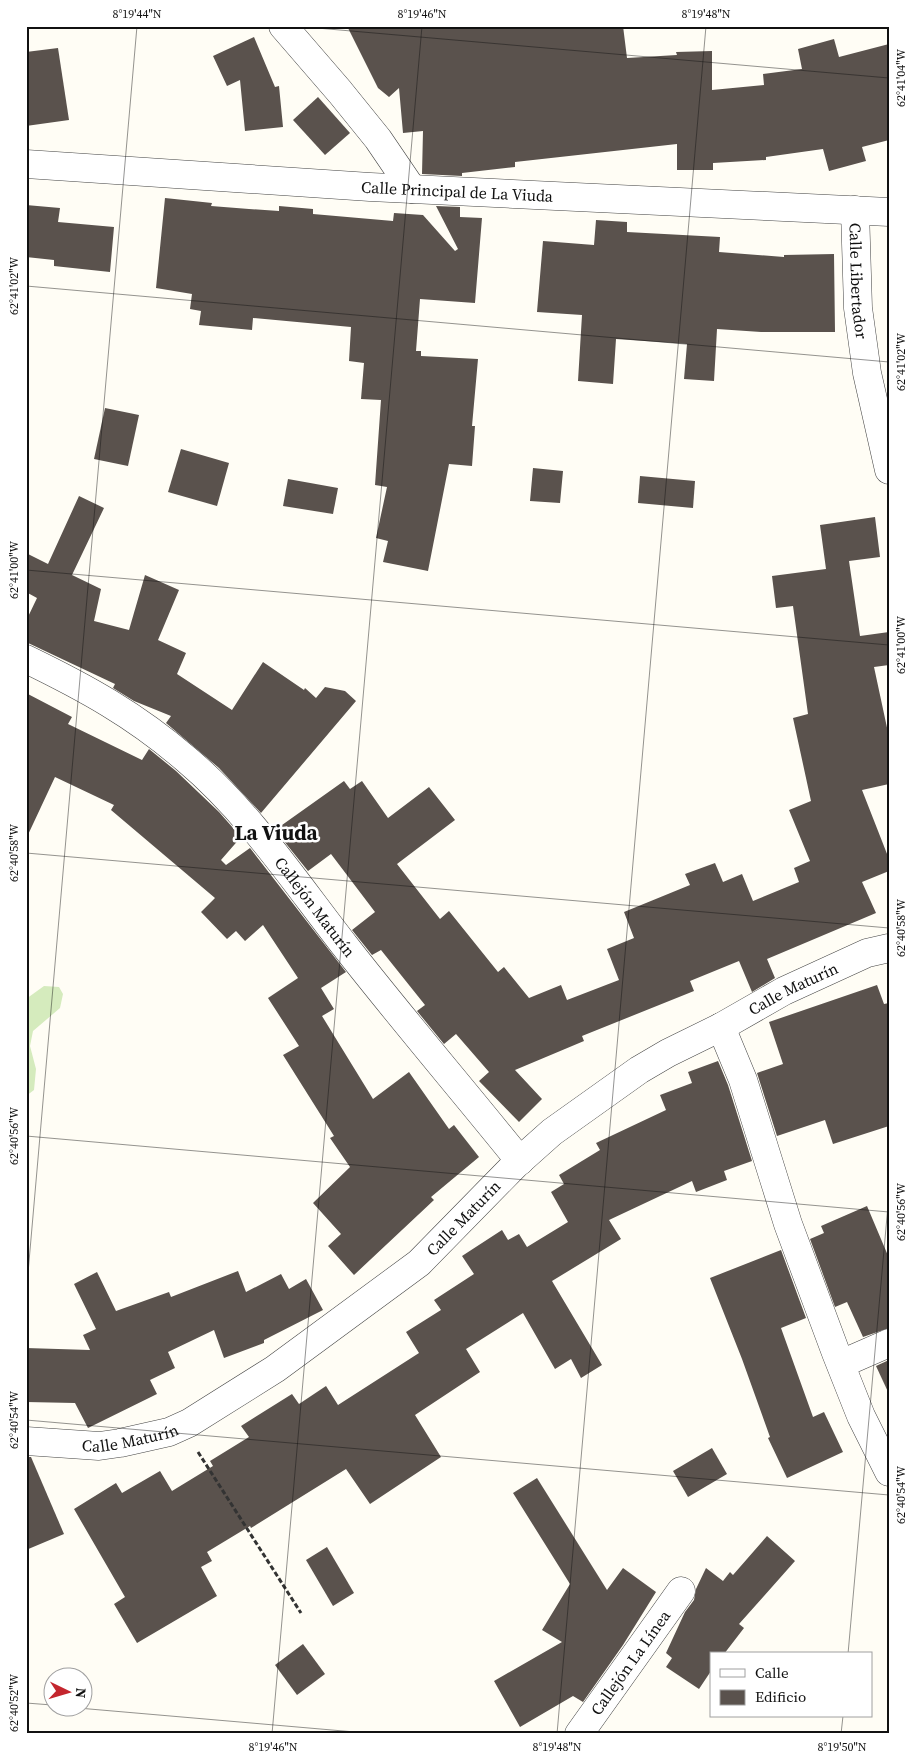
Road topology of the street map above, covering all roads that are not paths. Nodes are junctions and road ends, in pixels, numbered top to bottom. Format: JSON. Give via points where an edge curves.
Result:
{"nodes":[{"id":1,"x":283,"y":26,"type":"edge"},
{"id":2,"x":26,"y":164,"type":"edge"},
{"id":3,"x":412,"y":189,"type":"junction"},
{"id":4,"x":855,"y":210,"type":"junction"},
{"id":5,"x":889,"y":212,"type":"edge"},
{"id":6,"x":889,"y":470,"type":"edge"},
{"id":7,"x":26,"y":658,"type":"edge"},
{"id":8,"x":889,"y":948,"type":"edge"},
{"id":9,"x":721,"y":1027,"type":"junction"},
{"id":10,"x":520,"y":1161,"type":"junction"},
{"id":11,"x":889,"y":1343,"type":"edge"},
{"id":12,"x":841,"y":1364,"type":"junction"},
{"id":13,"x":26,"y":1441,"type":"edge"},
{"id":14,"x":889,"y":1472,"type":"edge"},
{"id":15,"x":681,"y":1592,"type":"dead end"},
{"id":16,"x":579,"y":1734,"type":"edge"}],
"edges":[{"from":1,"to":3,"type":"street","via":[[378,139]]},
{"from":2,"to":3,"type":"street","name":"Calle Principal de La Viuda"},
{"from":3,"to":4,"type":"street","name":"Calle Principal de La Viuda"},
{"from":4,"to":5,"type":"street","name":"Calle Principal de La Viuda"},
{"from":4,"to":6,"type":"street","name":"Calle Libertador","via":[[858,308],[867,374]]},
{"from":7,"to":10,"type":"street","name":"Callejón Maturín","via":[[98,695],[131,717],[186,759],[224,794]]},
{"from":8,"to":9,"type":"street","name":"Calle Maturín","via":[[867,953],[828,970]]},
{"from":9,"to":10,"type":"street","name":"Calle Maturín","via":[[639,1070],[558,1128]]},
{"from":9,"to":12,"type":"street","via":[[743,1080],[788,1224]]},
{"from":10,"to":13,"type":"street","name":"Calle Maturín","via":[[419,1262],[276,1369],[181,1426],[147,1438],[99,1446]]},
{"from":11,"to":12,"type":"street"},
{"from":12,"to":14,"type":"street","via":[[861,1416]]},
{"from":15,"to":16,"type":"street","name":"Callejón La Línea"}]}
